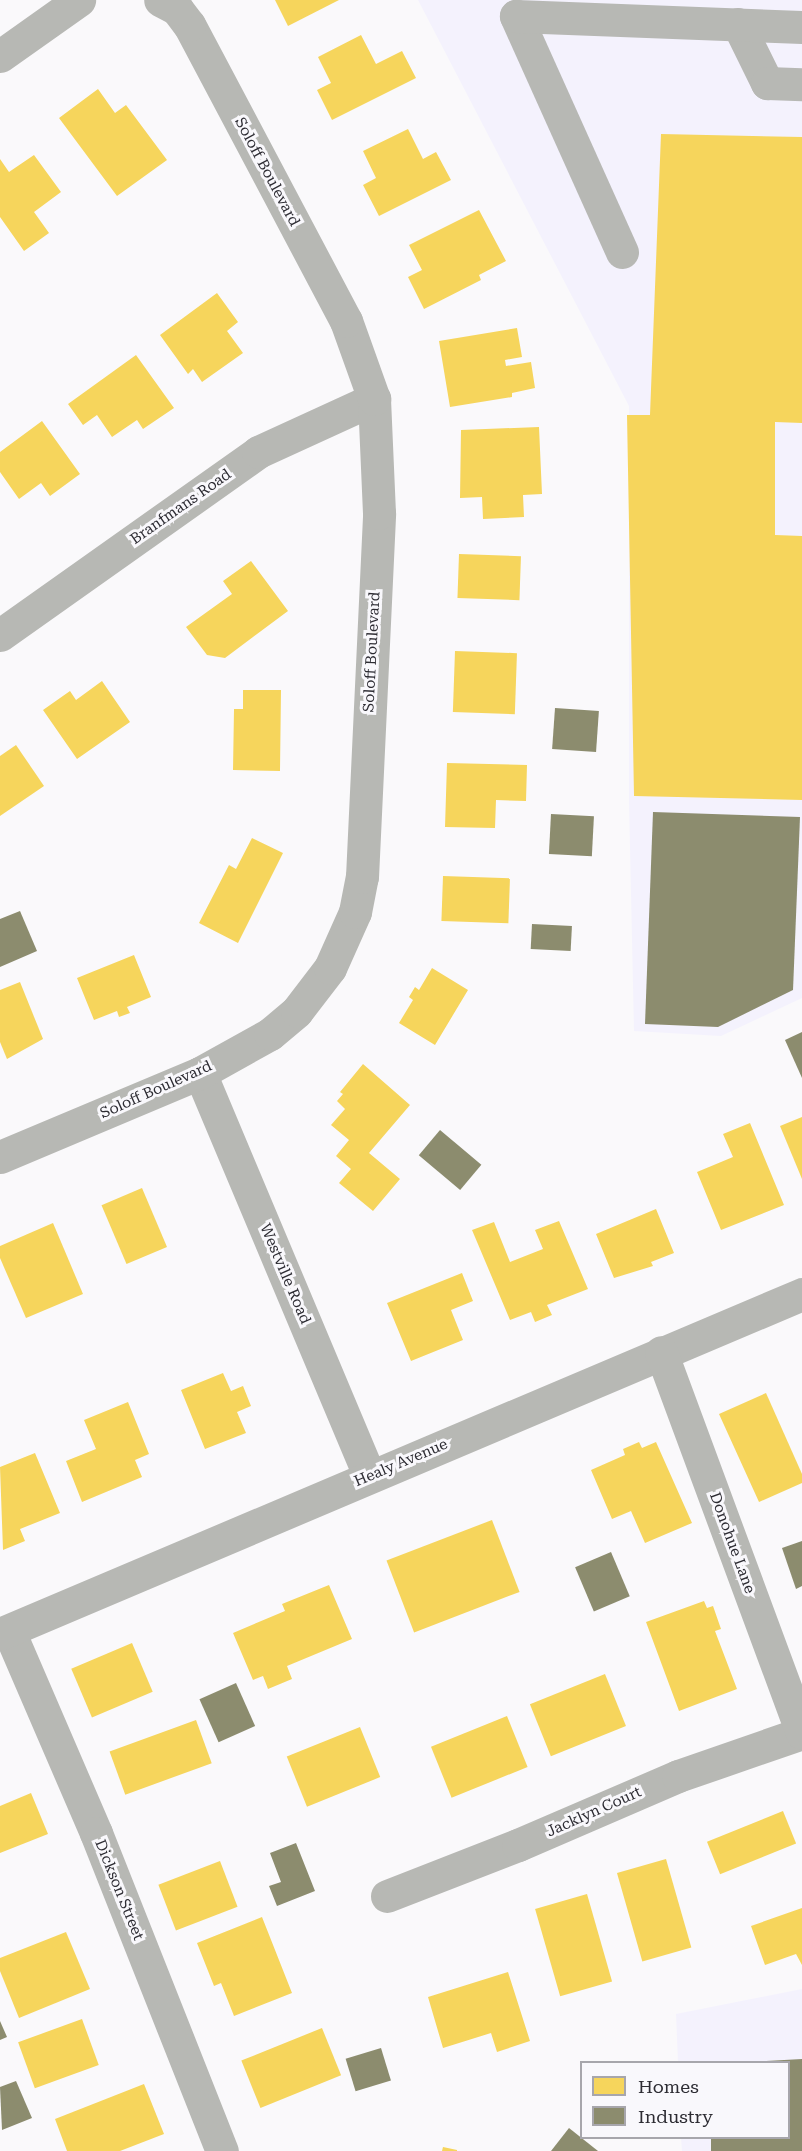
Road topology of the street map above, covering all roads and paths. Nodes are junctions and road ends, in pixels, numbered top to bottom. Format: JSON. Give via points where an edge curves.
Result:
{"nodes":[{"id":1,"x":79,"y":0,"type":"edge"},
{"id":2,"x":160,"y":0,"type":"edge"},
{"id":3,"x":738,"y":24,"type":"junction"},
{"id":4,"x":802,"y":27,"type":"edge"},
{"id":5,"x":0,"y":56,"type":"edge"},
{"id":6,"x":802,"y":84,"type":"edge"},
{"id":7,"x":622,"y":252,"type":"dead end"},
{"id":8,"x":374,"y":399,"type":"junction"},
{"id":9,"x":0,"y":635,"type":"edge"},
{"id":10,"x":200,"y":1073,"type":"junction"},
{"id":11,"x":0,"y":1157,"type":"edge"},
{"id":12,"x":802,"y":1294,"type":"edge"},
{"id":13,"x":662,"y":1352,"type":"junction"},
{"id":14,"x":369,"y":1476,"type":"junction"},
{"id":15,"x":4,"y":1633,"type":"edge"},
{"id":16,"x":802,"y":1733,"type":"edge"},
{"id":17,"x":387,"y":1896,"type":"dead end"},
{"id":18,"x":222,"y":2151,"type":"edge"}],
"edges":[{"from":1,"to":5,"type":"street"},
{"from":2,"to":8,"type":"street","name":"Soloff Boulevard","via":[[177,9],[189,25],[346,321]]},
{"from":3,"to":4,"type":"street"},
{"from":3,"to":6,"type":"street","via":[[766,83]]},
{"from":3,"to":7,"type":"street","via":[[516,16]]},
{"from":8,"to":9,"type":"street","name":"Branfmans Road","via":[[258,452]]},
{"from":8,"to":10,"type":"street","name":"Soloff Boulevard","via":[[379,513],[362,877],[355,912],[330,968],[297,1011],[270,1034]]},
{"from":10,"to":11,"type":"street","name":"Soloff Boulevard"},
{"from":10,"to":14,"type":"street","name":"Westville Road"},
{"from":12,"to":13,"type":"street","name":"Healy Avenue"},
{"from":13,"to":14,"type":"street","name":"Healy Avenue"},
{"from":13,"to":16,"type":"street","name":"Donohue Lane"},
{"from":14,"to":15,"type":"street","name":"Healy Avenue"},
{"from":15,"to":18,"type":"street","name":"Dickson Street","via":[[96,1833]]},
{"from":16,"to":17,"type":"street","name":"Jacklyn Court","via":[[678,1776]]}]}
